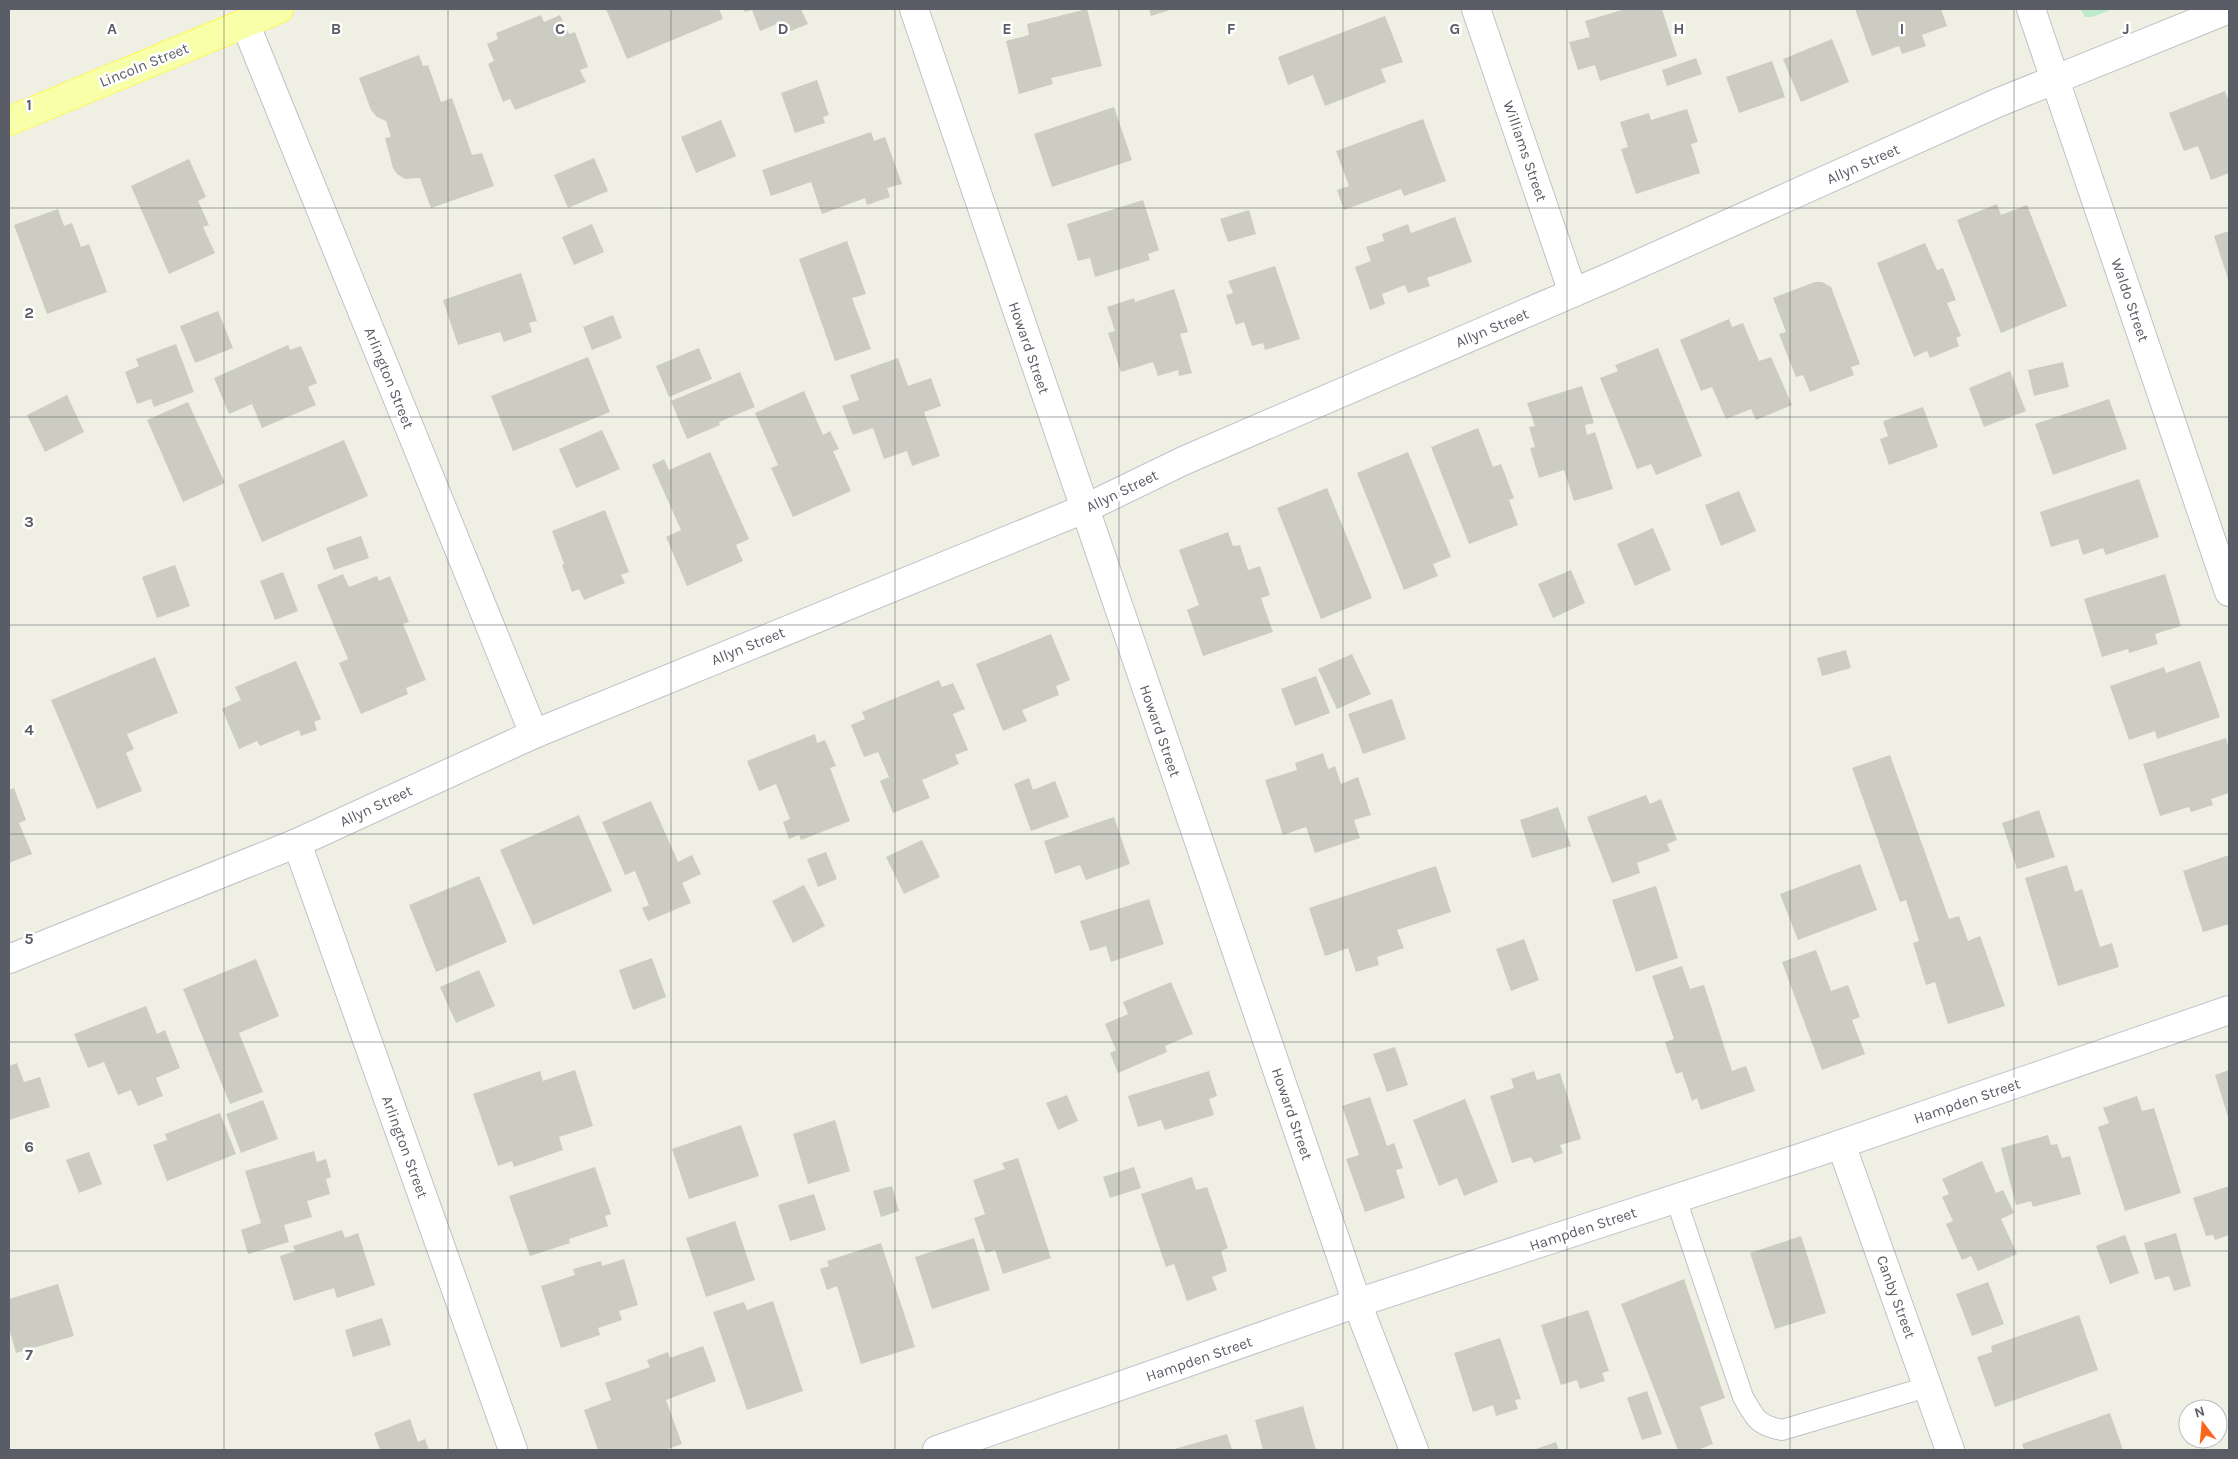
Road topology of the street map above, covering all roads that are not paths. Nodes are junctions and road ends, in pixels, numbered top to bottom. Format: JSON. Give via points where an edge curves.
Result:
{"nodes":[{"id":1,"x":279,"y":9,"type":"edge"},
{"id":2,"x":914,"y":9,"type":"edge"},
{"id":3,"x":1476,"y":9,"type":"edge"},
{"id":4,"x":2031,"y":9,"type":"edge"},
{"id":5,"x":2229,"y":10,"type":"edge"},
{"id":6,"x":245,"y":23,"type":"junction"},
{"id":7,"x":2054,"y":80,"type":"junction"},
{"id":8,"x":9,"y":121,"type":"edge"},
{"id":9,"x":1573,"y":293,"type":"junction"},
{"id":10,"x":1084,"y":509,"type":"junction"},
{"id":11,"x":2229,"y":592,"type":"edge"},
{"id":12,"x":534,"y":734,"type":"junction"},
{"id":13,"x":297,"y":843,"type":"junction"},
{"id":14,"x":9,"y":959,"type":"edge"},
{"id":15,"x":2229,"y":1010,"type":"edge"},
{"id":16,"x":1841,"y":1144,"type":"junction"},
{"id":17,"x":1676,"y":1199,"type":"junction"},
{"id":18,"x":1358,"y":1303,"type":"junction"},
{"id":19,"x":1927,"y":1387,"type":"junction"},
{"id":20,"x":513,"y":1450,"type":"edge"},
{"id":21,"x":937,"y":1450,"type":"edge"},
{"id":22,"x":1414,"y":1450,"type":"edge"},
{"id":23,"x":1950,"y":1450,"type":"edge"}],
"edges":[{"from":1,"to":6,"type":"main road","name":"Lincoln Street"},
{"from":2,"to":10,"type":"street","name":"Howard Street"},
{"from":3,"to":9,"type":"street","name":"Williams Street"},
{"from":4,"to":7,"type":"street","name":"Waldo Street"},
{"from":5,"to":7,"type":"street","name":"Allyn Street"},
{"from":6,"to":8,"type":"main road","name":"Lincoln Street"},
{"from":6,"to":12,"type":"street","name":"Arlington Street"},
{"from":7,"to":9,"type":"street","name":"Allyn Street"},
{"from":7,"to":11,"type":"street","name":"Waldo Street"},
{"from":9,"to":10,"type":"street","name":"Allyn Street","via":[[1184,461]]},
{"from":10,"to":12,"type":"street","name":"Allyn Street"},
{"from":10,"to":18,"type":"street","name":"Howard Street"},
{"from":12,"to":13,"type":"street","name":"Allyn Street"},
{"from":13,"to":14,"type":"street","name":"Allyn Street"},
{"from":13,"to":20,"type":"street","name":"Arlington Street"},
{"from":15,"to":16,"type":"street","name":"Hampden Street"},
{"from":16,"to":17,"type":"street","name":"Hampden Street"},
{"from":16,"to":19,"type":"street","name":"Canby Street"},
{"from":17,"to":18,"type":"street","name":"Hampden Street"},
{"from":17,"to":19,"type":"lane","via":[[1744,1397],[1754,1417],[1765,1426],[1782,1430]]},
{"from":18,"to":21,"type":"street","name":"Hampden Street"},
{"from":18,"to":22,"type":"street","name":"Howard Street"},
{"from":19,"to":23,"type":"street","name":"Canby Street"}]}
